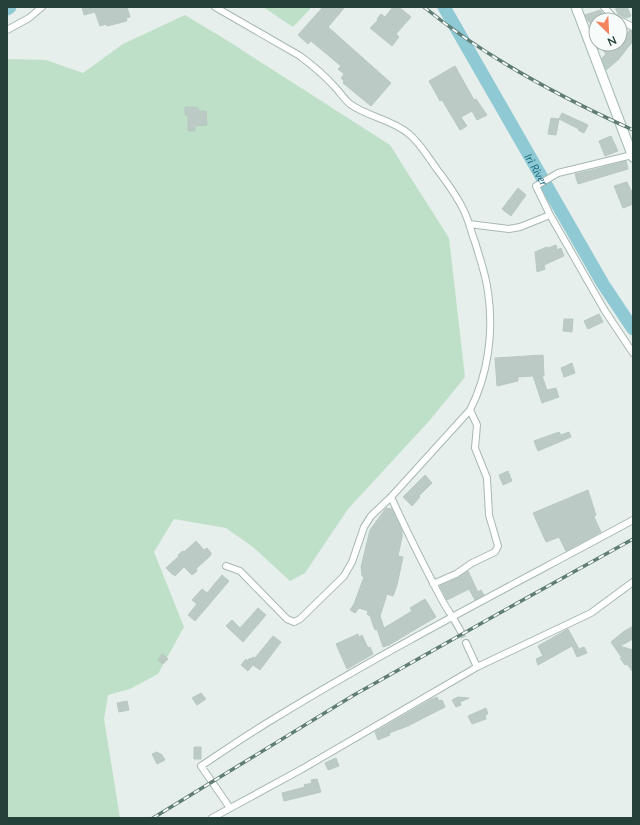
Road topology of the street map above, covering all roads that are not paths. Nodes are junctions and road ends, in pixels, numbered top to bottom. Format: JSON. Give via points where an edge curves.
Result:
{"nodes":[{"id":1,"x":42,"y":7,"type":"edge"},
{"id":2,"x":216,"y":7,"type":"edge"},
{"id":3,"x":576,"y":7,"type":"edge"},
{"id":4,"x":604,"y":7,"type":"edge"},
{"id":5,"x":633,"y":27,"type":"edge"},
{"id":6,"x":7,"y":30,"type":"edge"},
{"id":7,"x":632,"y":156,"type":"edge"},
{"id":8,"x":550,"y":215,"type":"junction"},
{"id":9,"x":469,"y":224,"type":"junction"},
{"id":10,"x":633,"y":353,"type":"edge"},
{"id":11,"x":470,"y":410,"type":"junction"},
{"id":12,"x":391,"y":497,"type":"junction"},
{"id":13,"x":633,"y":520,"type":"edge"},
{"id":14,"x":226,"y":566,"type":"dead end"},
{"id":15,"x":633,"y":582,"type":"edge"},
{"id":16,"x":433,"y":584,"type":"junction"},
{"id":17,"x":453,"y":616,"type":"junction"},
{"id":18,"x":461,"y":632,"type":"tunnel mouth"},
{"id":19,"x":466,"y":643,"type":"tunnel mouth"},
{"id":20,"x":477,"y":667,"type":"junction"},
{"id":21,"x":230,"y":808,"type":"junction"},
{"id":22,"x":216,"y":817,"type":"edge"}],
"edges":[{"from":1,"to":6,"type":"street"},
{"from":2,"to":9,"type":"street","via":[[300,56],[349,103],[410,134],[464,210]]},
{"from":3,"to":7,"type":"main road"},
{"from":4,"to":5,"type":"street","via":[[613,17]]},
{"from":7,"to":8,"type":"street","via":[[558,173],[536,186]]},
{"from":8,"to":9,"type":"street","via":[[509,229]]},
{"from":8,"to":10,"type":"street"},
{"from":9,"to":11,"type":"street","via":[[488,292],[490,326],[485,371],[478,396]]},
{"from":11,"to":12,"type":"street"},
{"from":11,"to":16,"type":"street","via":[[477,426],[474,448],[487,478],[489,515],[498,546],[495,552]]},
{"from":12,"to":14,"type":"street","via":[[370,516],[344,576],[294,622],[287,619],[240,571]]},
{"from":12,"to":16,"type":"street"},
{"from":13,"to":17,"type":"street"},
{"from":15,"to":20,"type":"street","via":[[591,613]]},
{"from":16,"to":17,"type":"street","via":[[447,611]]},
{"from":17,"to":18,"type":"street"},
{"from":17,"to":21,"type":"street","via":[[275,718],[201,766]]},
{"from":19,"to":20,"type":"street"},
{"from":20,"to":21,"type":"street"},
{"from":21,"to":22,"type":"street"}]}
